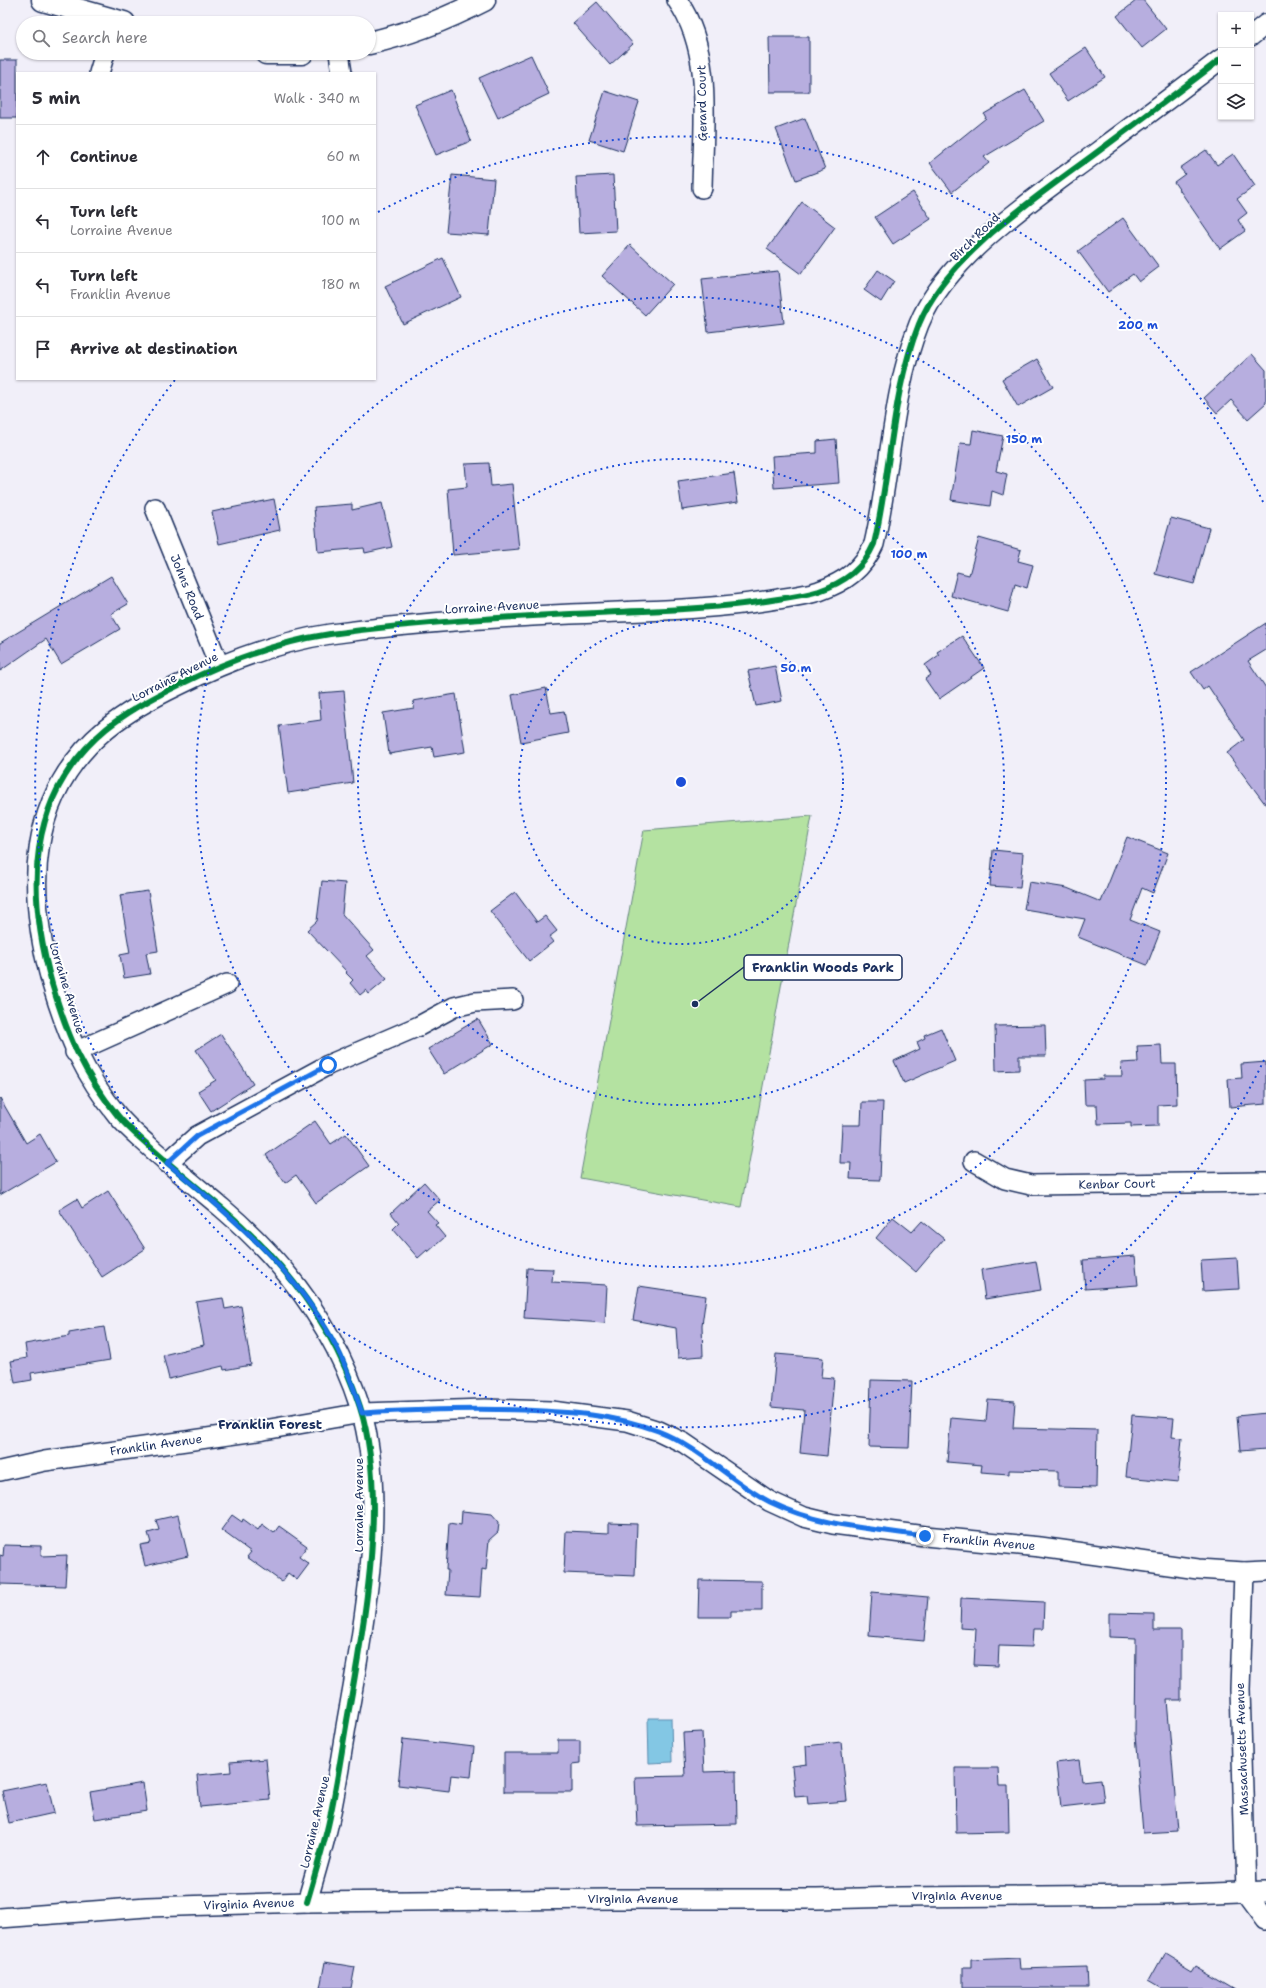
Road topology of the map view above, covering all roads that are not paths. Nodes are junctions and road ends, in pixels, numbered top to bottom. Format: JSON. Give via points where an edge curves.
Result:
{"nodes":[{"id":1,"x":44,"y":0,"type":"edge"},
{"id":2,"x":484,"y":0,"type":"edge"},
{"id":3,"x":677,"y":0,"type":"edge"},
{"id":4,"x":97,"y":16,"type":"edge"},
{"id":5,"x":1266,"y":24,"type":"edge"},
{"id":6,"x":1254,"y":34,"type":"edge"},
{"id":7,"x":376,"y":42,"type":"edge"},
{"id":8,"x":103,"y":60,"type":"edge"},
{"id":9,"x":340,"y":60,"type":"edge"},
{"id":10,"x":1218,"y":61,"type":"edge"},
{"id":11,"x":99,"y":72,"type":"edge"},
{"id":12,"x":342,"y":72,"type":"edge"},
{"id":13,"x":702,"y":188,"type":"dead end"},
{"id":14,"x":155,"y":508,"type":"dead end"},
{"id":15,"x":822,"y":590,"type":"joint"},
{"id":16,"x":219,"y":665,"type":"junction"},
{"id":17,"x":227,"y":984,"type":"dead end"},
{"id":18,"x":513,"y":1000,"type":"dead end"},
{"id":19,"x":75,"y":1052,"type":"junction"},
{"id":20,"x":974,"y":1161,"type":"dead end"},
{"id":21,"x":167,"y":1163,"type":"junction"},
{"id":22,"x":1266,"y":1182,"type":"edge"},
{"id":23,"x":362,"y":1413,"type":"junction"},
{"id":24,"x":0,"y":1470,"type":"edge"},
{"id":25,"x":1266,"y":1571,"type":"edge"},
{"id":26,"x":1244,"y":1572,"type":"junction"},
{"id":27,"x":1266,"y":1891,"type":"edge"},
{"id":28,"x":1246,"y":1892,"type":"junction"},
{"id":29,"x":307,"y":1902,"type":"junction"},
{"id":30,"x":0,"y":1918,"type":"edge"},
{"id":31,"x":1266,"y":1919,"type":"edge"}],
"edges":[{"from":1,"to":4,"type":"street"},
{"from":2,"to":7,"type":"street","via":[[444,20],[397,37]]},
{"from":3,"to":13,"type":"street","name":"Gerard Court","via":[[695,34],[702,60]]},
{"from":5,"to":6,"type":"street"},
{"from":8,"to":11,"type":"street"},
{"from":9,"to":12,"type":"street"},
{"from":10,"to":15,"type":"street","name":"Birch Road","via":[[997,229],[964,260],[944,284],[922,317],[906,362],[874,544],[865,562],[854,574]]},
{"from":14,"to":16,"type":"street","name":"Johns Road"},
{"from":15,"to":16,"type":"street","name":"Lorraine Avenue","via":[[729,606],[478,618],[330,634],[253,653]]},
{"from":16,"to":19,"type":"street","name":"Lorraine Avenue","via":[[158,695],[105,730],[80,755],[61,780],[52,799],[42,826],[36,857],[38,917],[45,958]]},
{"from":17,"to":19,"type":"street"},
{"from":18,"to":21,"type":"street","via":[[476,1002],[454,1007],[419,1026],[328,1065],[197,1136]]},
{"from":19,"to":21,"type":"street","name":"Lorraine Avenue","via":[[91,1082],[122,1122]]},
{"from":20,"to":22,"type":"street","name":"Kenbar Court","via":[[1005,1179],[1031,1185]]},
{"from":21,"to":23,"type":"street","name":"Lorraine Avenue","via":[[228,1214],[294,1282],[338,1351]]},
{"from":23,"to":24,"type":"street","name":"Franklin Avenue"},
{"from":23,"to":26,"type":"street","name":"Franklin Avenue","via":[[485,1409],[551,1411],[606,1417],[659,1431],[684,1443],[769,1501],[804,1517],[833,1524],[925,1536]]},
{"from":23,"to":29,"type":"street","name":"Lorraine Avenue","via":[[371,1460],[372,1522],[369,1579],[328,1826]]},
{"from":25,"to":26,"type":"street","name":"Franklin Avenue"},
{"from":26,"to":28,"type":"street","name":"Massachusetts Avenue","via":[[1240,1689]]},
{"from":27,"to":28,"type":"street","name":"Virginia Avenue"},
{"from":28,"to":29,"type":"street","name":"Virginia Avenue","via":[[817,1899],[614,1898]]},
{"from":28,"to":31,"type":"street"},
{"from":29,"to":30,"type":"street","name":"Virginia Avenue","via":[[147,1908]]}]}
